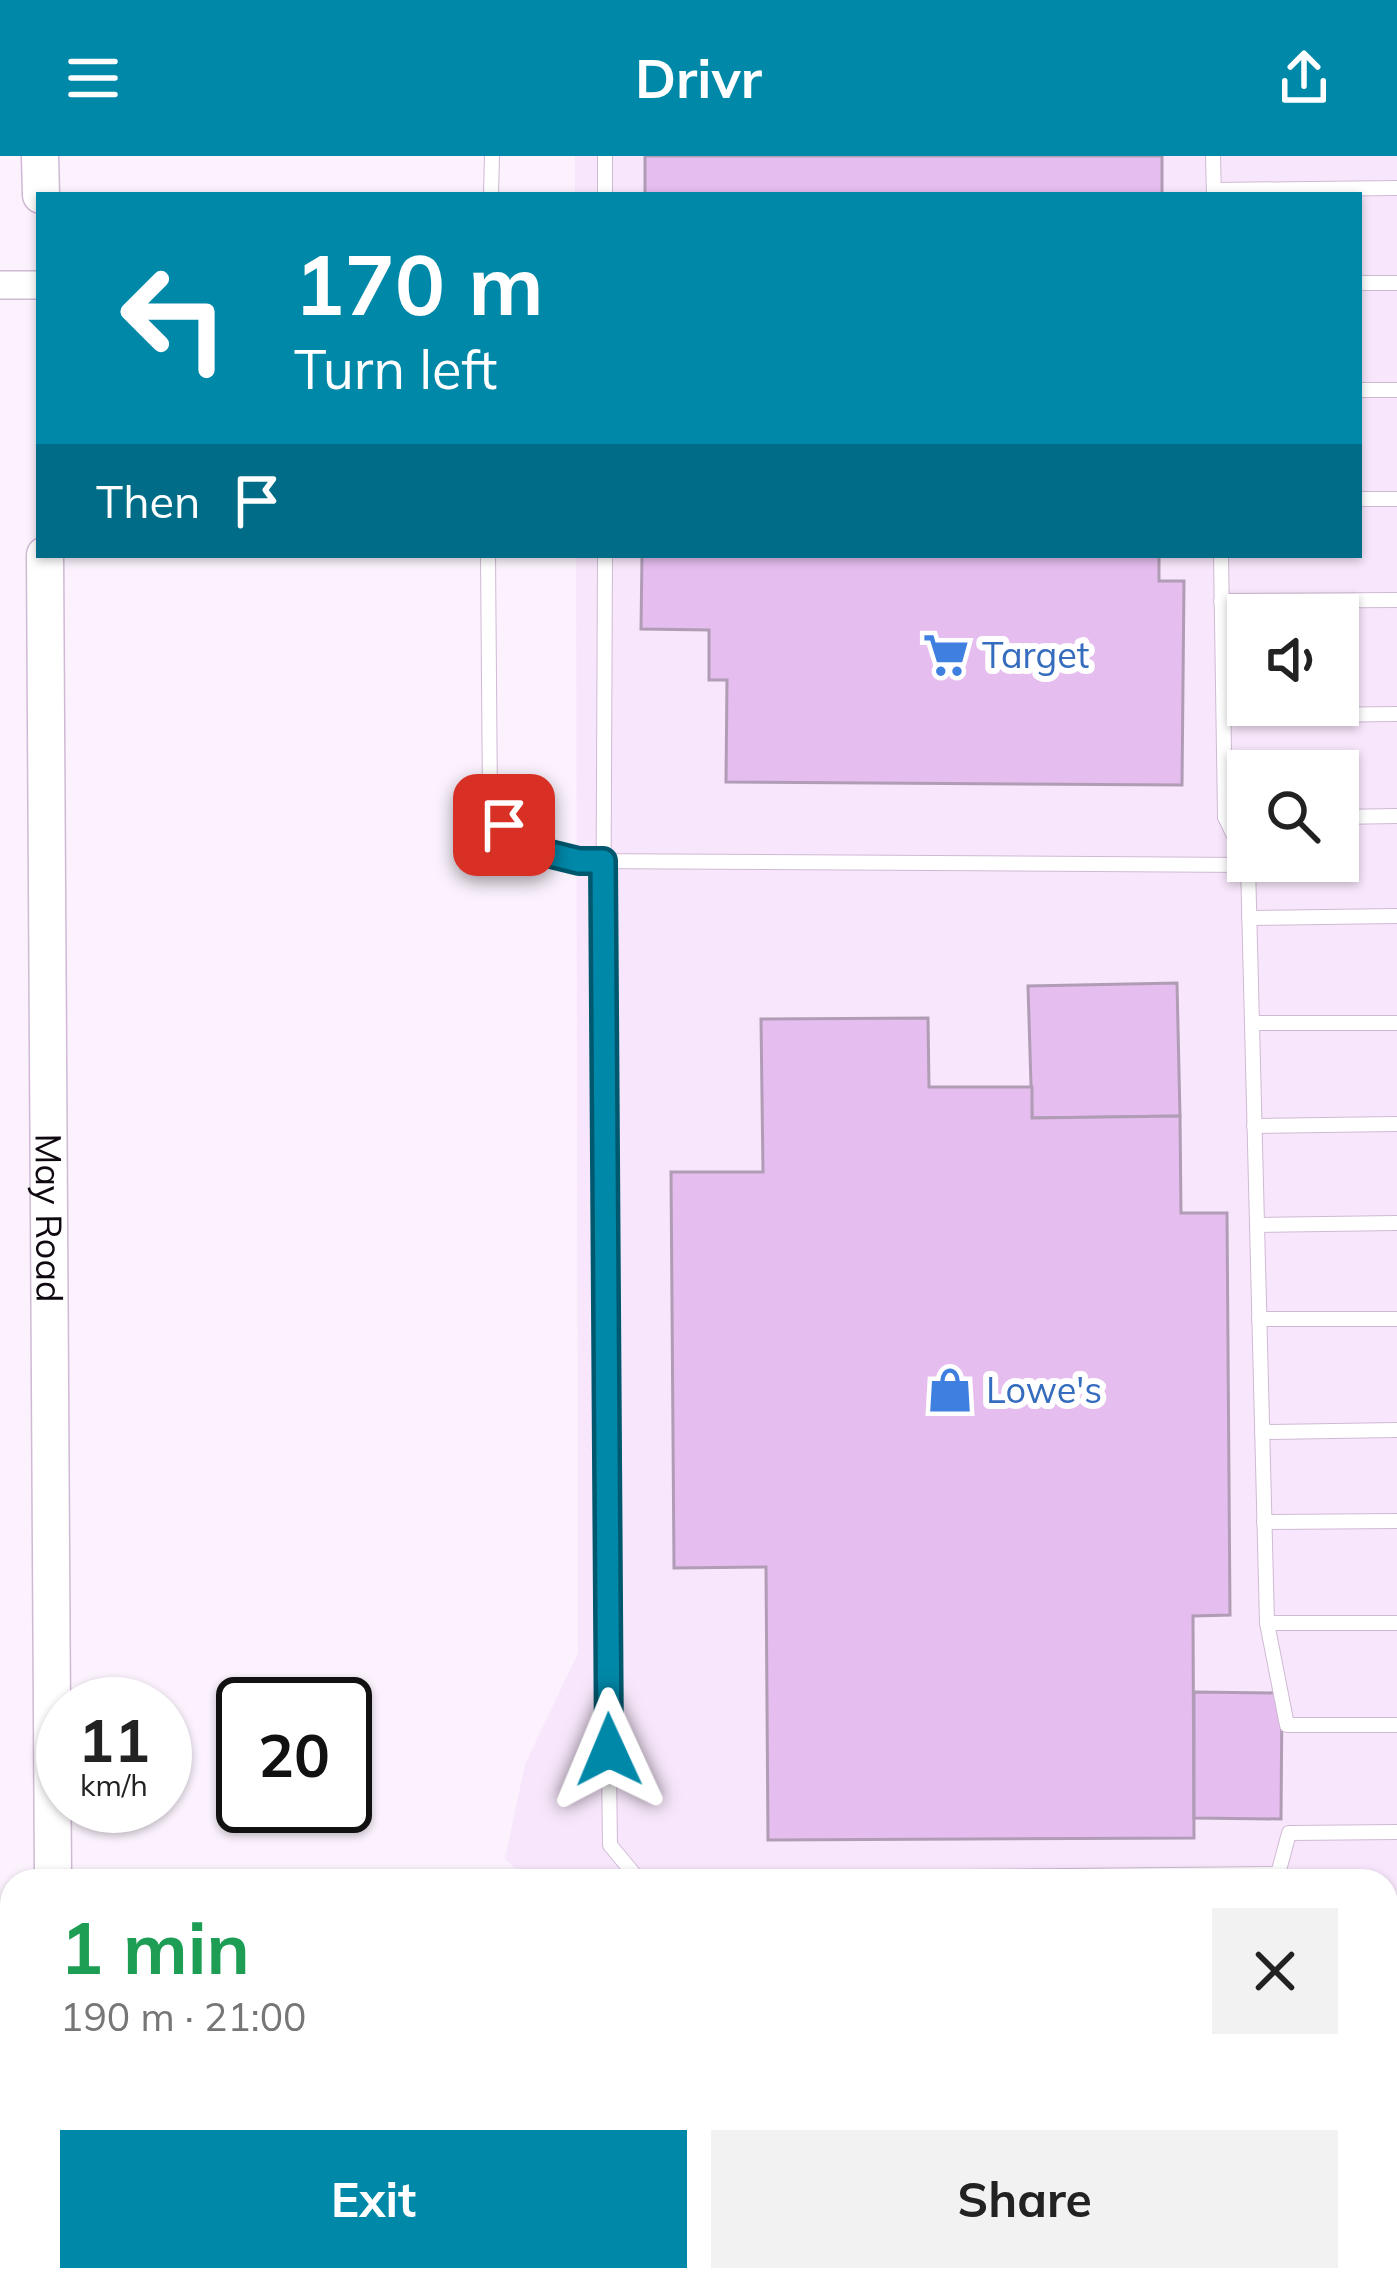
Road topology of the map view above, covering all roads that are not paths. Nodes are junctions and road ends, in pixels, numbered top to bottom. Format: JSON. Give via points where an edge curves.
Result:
{"nodes":[{"id":1,"x":40,"y":156,"type":"edge"},
{"id":2,"x":492,"y":156,"type":"edge"},
{"id":3,"x":604,"y":156,"type":"edge"},
{"id":4,"x":1213,"y":156,"type":"edge"},
{"id":5,"x":1397,"y":188,"type":"edge"},
{"id":6,"x":41,"y":192,"type":"edge"},
{"id":7,"x":491,"y":192,"type":"edge"},
{"id":8,"x":604,"y":192,"type":"edge"},
{"id":9,"x":1214,"y":192,"type":"edge"},
{"id":10,"x":1362,"y":284,"type":"edge"},
{"id":11,"x":1397,"y":284,"type":"edge"},
{"id":12,"x":0,"y":285,"type":"edge"},
{"id":13,"x":36,"y":285,"type":"edge"},
{"id":14,"x":1362,"y":390,"type":"edge"},
{"id":15,"x":1397,"y":390,"type":"edge"},
{"id":16,"x":1362,"y":499,"type":"edge"},
{"id":17,"x":1397,"y":499,"type":"edge"},
{"id":18,"x":45,"y":558,"type":"edge"},
{"id":19,"x":488,"y":558,"type":"edge"},
{"id":20,"x":605,"y":558,"type":"edge"},
{"id":21,"x":1220,"y":558,"type":"edge"},
{"id":22,"x":1397,"y":599,"type":"edge"},
{"id":23,"x":1221,"y":601,"type":"junction"},
{"id":24,"x":1397,"y":715,"type":"edge"},
{"id":25,"x":1224,"y":716,"type":"junction"},
{"id":26,"x":1397,"y":816,"type":"edge"},
{"id":27,"x":1226,"y":817,"type":"edge"},
{"id":28,"x":1359,"y":817,"type":"edge"},
{"id":29,"x":603,"y":861,"type":"junction"},
{"id":30,"x":1227,"y":865,"type":"edge"},
{"id":31,"x":1249,"y":882,"type":"edge"},
{"id":32,"x":1397,"y":916,"type":"edge"},
{"id":33,"x":1250,"y":918,"type":"junction"},
{"id":34,"x":1252,"y":1023,"type":"junction"},
{"id":35,"x":1397,"y":1023,"type":"edge"},
{"id":36,"x":1397,"y":1124,"type":"edge"},
{"id":37,"x":1254,"y":1126,"type":"junction"},
{"id":38,"x":1397,"y":1223,"type":"edge"},
{"id":39,"x":1257,"y":1225,"type":"junction"},
{"id":40,"x":1259,"y":1319,"type":"junction"},
{"id":41,"x":1397,"y":1319,"type":"edge"},
{"id":42,"x":1397,"y":1430,"type":"edge"},
{"id":43,"x":1262,"y":1432,"type":"junction"},
{"id":44,"x":1264,"y":1522,"type":"junction"},
{"id":45,"x":1397,"y":1522,"type":"edge"},
{"id":46,"x":1267,"y":1623,"type":"junction"},
{"id":47,"x":1397,"y":1623,"type":"edge"},
{"id":48,"x":1397,"y":1725,"type":"edge"},
{"id":49,"x":1397,"y":1832,"type":"edge"},
{"id":50,"x":53,"y":1869,"type":"edge"},
{"id":51,"x":630,"y":1869,"type":"edge"},
{"id":52,"x":1282,"y":1869,"type":"edge"}],
"edges":[{"from":1,"to":6,"type":"street"},
{"from":2,"to":7,"type":"lane"},
{"from":3,"to":8,"type":"lane"},
{"from":4,"to":9,"type":"lane"},
{"from":5,"to":9,"type":"lane"},
{"from":10,"to":11,"type":"lane"},
{"from":12,"to":13,"type":"street"},
{"from":14,"to":15,"type":"lane"},
{"from":16,"to":17,"type":"lane"},
{"from":18,"to":50,"type":"street","name":"May Road"},
{"from":19,"to":29,"type":"lane","via":[[490,804],[518,846]]},
{"from":20,"to":29,"type":"lane"},
{"from":21,"to":23,"type":"lane"},
{"from":22,"to":23,"type":"lane"},
{"from":23,"to":25,"type":"lane"},
{"from":24,"to":25,"type":"lane"},
{"from":25,"to":27,"type":"lane"},
{"from":26,"to":28,"type":"lane"},
{"from":29,"to":30,"type":"lane"},
{"from":29,"to":51,"type":"lane","via":[[610,1845]]},
{"from":31,"to":33,"type":"lane"},
{"from":32,"to":33,"type":"lane"},
{"from":33,"to":34,"type":"lane"},
{"from":34,"to":35,"type":"lane"},
{"from":34,"to":37,"type":"lane"},
{"from":36,"to":37,"type":"lane"},
{"from":37,"to":39,"type":"lane"},
{"from":38,"to":39,"type":"lane"},
{"from":39,"to":40,"type":"lane"},
{"from":40,"to":41,"type":"lane"},
{"from":40,"to":43,"type":"lane"},
{"from":42,"to":43,"type":"lane"},
{"from":43,"to":44,"type":"lane"},
{"from":44,"to":45,"type":"lane"},
{"from":44,"to":46,"type":"lane"},
{"from":46,"to":47,"type":"lane"},
{"from":46,"to":48,"type":"lane","via":[[1287,1725]]},
{"from":49,"to":52,"type":"lane","via":[[1289,1833]]}]}
